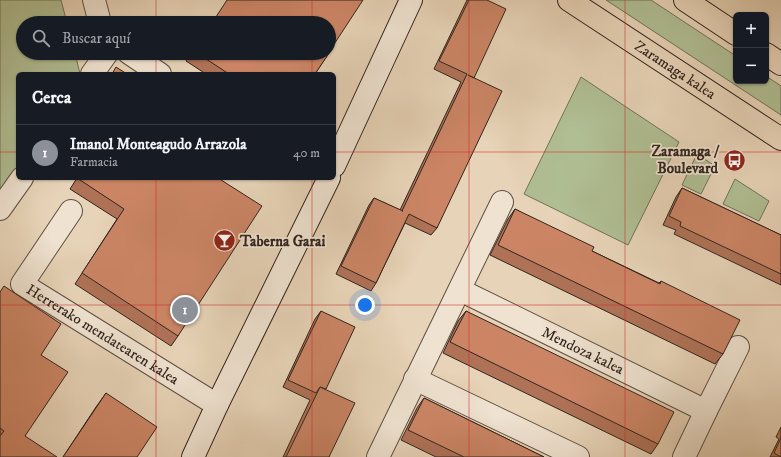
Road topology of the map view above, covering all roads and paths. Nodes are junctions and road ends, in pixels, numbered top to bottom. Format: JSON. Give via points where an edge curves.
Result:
{"nodes":[{"id":1,"x":94,"y":0,"type":"edge"},
{"id":2,"x":411,"y":0,"type":"edge"},
{"id":3,"x":569,"y":0,"type":"edge"},
{"id":4,"x":685,"y":0,"type":"edge"},
{"id":5,"x":98,"y":16,"type":"edge"},
{"id":6,"x":733,"y":32,"type":"edge"},
{"id":7,"x":769,"y":56,"type":"edge"},
{"id":8,"x":102,"y":60,"type":"edge"},
{"id":9,"x":139,"y":60,"type":"edge"},
{"id":10,"x":781,"y":64,"type":"edge"},
{"id":11,"x":93,"y":72,"type":"edge"},
{"id":12,"x":157,"y":72,"type":"edge"},
{"id":13,"x":781,"y":139,"type":"edge"},
{"id":14,"x":336,"y":159,"type":"edge"},
{"id":15,"x":21,"y":180,"type":"edge"},
{"id":16,"x":326,"y":180,"type":"edge"},
{"id":17,"x":502,"y":202,"type":"dead end"},
{"id":18,"x":0,"y":209,"type":"edge"},
{"id":19,"x":71,"y":211,"type":"dead end"},
{"id":20,"x":460,"y":290,"type":"junction"},
{"id":21,"x":738,"y":347,"type":"dead end"},
{"id":22,"x":415,"y":378,"type":"junction"},
{"id":23,"x":217,"y":406,"type":"junction"},
{"id":24,"x":706,"y":411,"type":"junction"},
{"id":25,"x":193,"y":457,"type":"edge"},
{"id":26,"x":378,"y":457,"type":"edge"},
{"id":27,"x":578,"y":457,"type":"edge"},
{"id":28,"x":684,"y":457,"type":"edge"}],
"edges":[{"from":1,"to":5,"type":"street"},
{"from":2,"to":14,"type":"street"},
{"from":3,"to":13,"type":"main road","name":"Zaramaga kalea"},
{"from":4,"to":6,"type":"main road"},
{"from":7,"to":10,"type":"main road"},
{"from":8,"to":11,"type":"street"},
{"from":9,"to":12,"type":"street"},
{"from":15,"to":18,"type":"street"},
{"from":16,"to":23,"type":"street"},
{"from":17,"to":20,"type":"street"},
{"from":19,"to":23,"type":"street","name":"Herrerako mendatearen kalea","via":[[22,284]]},
{"from":20,"to":22,"type":"street"},
{"from":20,"to":24,"type":"street","name":"Mendoza kalea"},
{"from":21,"to":24,"type":"street"},
{"from":22,"to":26,"type":"street"},
{"from":22,"to":27,"type":"street"},
{"from":23,"to":25,"type":"street"},
{"from":24,"to":28,"type":"street"}]}
